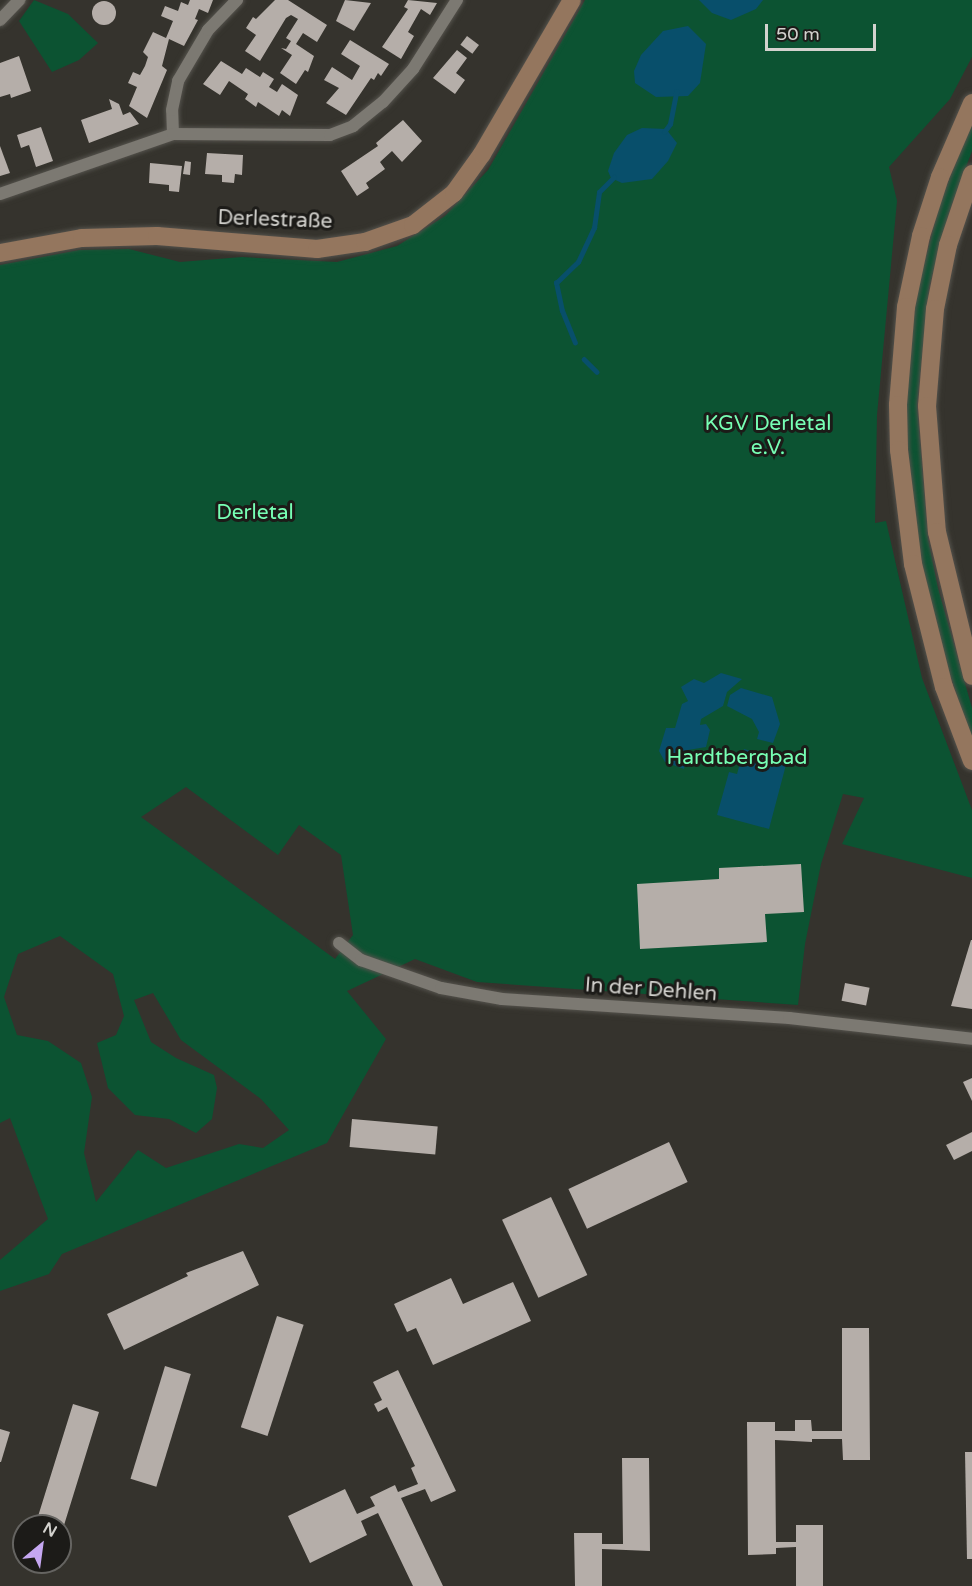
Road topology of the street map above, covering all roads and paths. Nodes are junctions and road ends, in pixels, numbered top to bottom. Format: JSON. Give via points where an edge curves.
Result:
{"nodes":[{"id":1,"x":19,"y":0,"type":"edge"},
{"id":2,"x":237,"y":0,"type":"edge"},
{"id":3,"x":457,"y":0,"type":"edge"},
{"id":4,"x":572,"y":0,"type":"edge"},
{"id":5,"x":0,"y":20,"type":"edge"},
{"id":6,"x":972,"y":104,"type":"edge"},
{"id":7,"x":172,"y":135,"type":"junction"},
{"id":8,"x":972,"y":174,"type":"edge"},
{"id":9,"x":0,"y":194,"type":"edge"},
{"id":10,"x":0,"y":253,"type":"edge"},
{"id":11,"x":972,"y":676,"type":"edge"},
{"id":12,"x":972,"y":761,"type":"edge"},
{"id":13,"x":339,"y":943,"type":"dead end"},
{"id":14,"x":972,"y":1039,"type":"edge"}],
"edges":[{"from":1,"to":5,"type":"street"},
{"from":2,"to":7,"type":"street","via":[[208,30],[178,81]]},
{"from":3,"to":7,"type":"street","via":[[413,69],[383,102],[353,126],[330,135]]},
{"from":4,"to":10,"type":"main road","name":"Derlestraße","via":[[483,154],[454,194],[412,225],[365,242],[317,249],[157,236],[82,238]]},
{"from":6,"to":12,"type":"main road","via":[[940,177],[921,236],[906,307],[898,395],[899,450],[913,564],[944,687]]},
{"from":7,"to":9,"type":"street"},
{"from":8,"to":11,"type":"main road","via":[[948,245],[935,309],[927,406],[936,532]]},
{"from":13,"to":14,"type":"street","name":"In der Dehlen","via":[[361,960],[441,988],[502,999],[789,1018]]}]}
